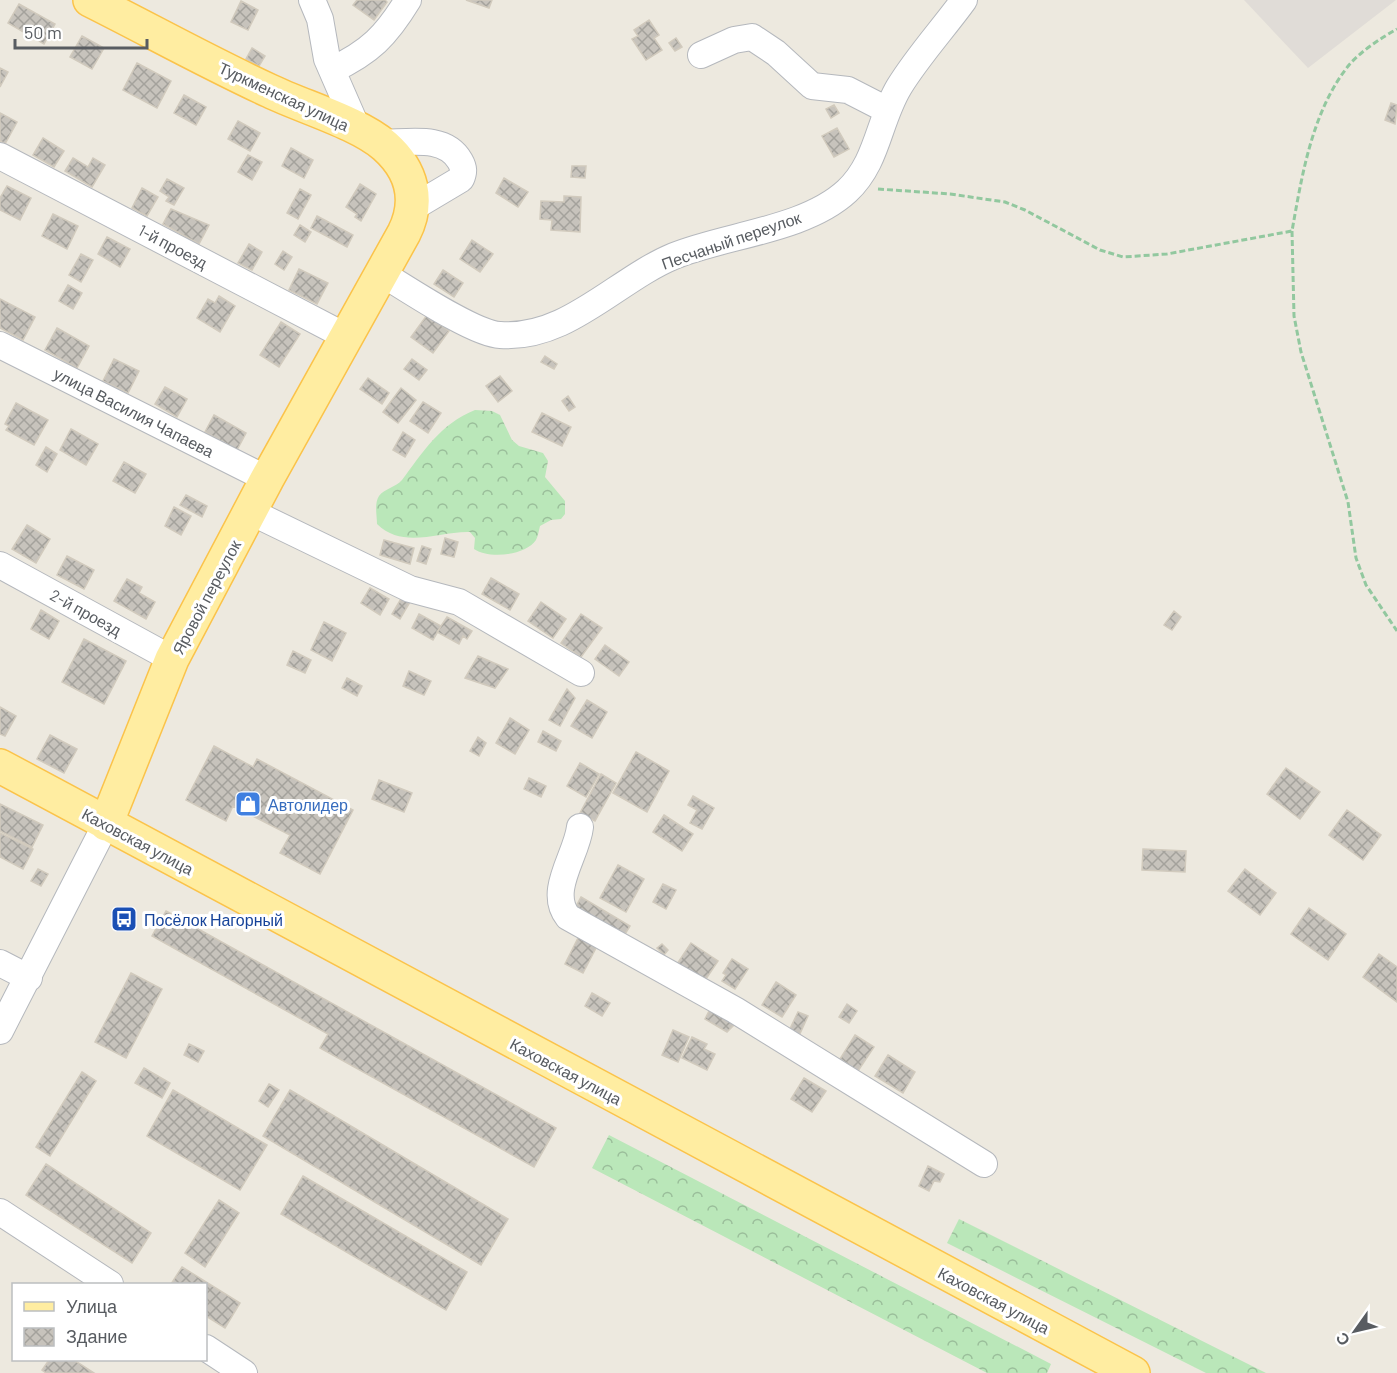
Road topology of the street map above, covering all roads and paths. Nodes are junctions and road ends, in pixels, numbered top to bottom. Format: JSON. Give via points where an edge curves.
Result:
{"nodes":[{"id":1,"x":90,"y":0,"type":"edge"},
{"id":2,"x":312,"y":0,"type":"edge"},
{"id":3,"x":408,"y":0,"type":"edge"},
{"id":4,"x":964,"y":0,"type":"edge"},
{"id":5,"x":1397,"y":29,"type":"edge"},
{"id":6,"x":702,"y":55,"type":"dead end"},
{"id":7,"x":332,"y":70,"type":"junction"},
{"id":8,"x":887,"y":110,"type":"junction"},
{"id":9,"x":369,"y":136,"type":"junction"},
{"id":10,"x":0,"y":156,"type":"edge"},
{"id":11,"x":846,"y":191,"type":"junction"},
{"id":12,"x":414,"y":207,"type":"junction"},
{"id":13,"x":1292,"y":231,"type":"junction"},
{"id":14,"x":381,"y":273,"type":"junction"},
{"id":15,"x":345,"y":336,"type":"junction"},
{"id":16,"x":0,"y":345,"type":"edge"},
{"id":17,"x":267,"y":479,"type":"junction"},
{"id":18,"x":251,"y":512,"type":"junction"},
{"id":19,"x":0,"y":565,"type":"edge"},
{"id":20,"x":1397,"y":631,"type":"edge"},
{"id":21,"x":172,"y":659,"type":"junction"},
{"id":22,"x":581,"y":673,"type":"dead end"},
{"id":23,"x":0,"y":766,"type":"edge"},
{"id":24,"x":106,"y":824,"type":"junction"},
{"id":25,"x":580,"y":827,"type":"dead end"},
{"id":26,"x":0,"y":963,"type":"edge"},
{"id":27,"x":29,"y":978,"type":"junction"},
{"id":28,"x":0,"y":1031,"type":"edge"},
{"id":29,"x":984,"y":1164,"type":"dead end"},
{"id":30,"x":0,"y":1212,"type":"edge"},
{"id":31,"x":108,"y":1283,"type":"edge"},
{"id":32,"x":207,"y":1349,"type":"edge"},
{"id":33,"x":244,"y":1373,"type":"edge"},
{"id":34,"x":1133,"y":1373,"type":"edge"}],
"edges":[{"from":1,"to":9,"type":"main road","name":"Туркменская улица","via":[[268,91]]},
{"from":2,"to":7,"type":"street"},
{"from":3,"to":7,"type":"street","via":[[376,44]]},
{"from":4,"to":8,"type":"street","name":"Песчаный переулок","via":[[912,67]]},
{"from":5,"to":13,"type":"path","via":[[1350,63],[1335,85],[1310,148]]},
{"from":6,"to":8,"type":"street","via":[[734,39],[758,39],[812,86],[848,90]]},
{"from":7,"to":9,"type":"street"},
{"from":8,"to":11,"type":"street","name":"Песчаный переулок","via":[[874,153]]},
{"from":9,"to":12,"type":"main road","name":"Туркменская улица","via":[[404,171]]},
{"from":9,"to":12,"type":"street","via":[[439,144],[453,151],[462,164],[461,180]]},
{"from":10,"to":15,"type":"street","name":"1-й проезд"},
{"from":11,"to":13,"type":"path","via":[[891,188],[1005,202],[1100,250],[1123,257],[1167,254]]},
{"from":11,"to":14,"type":"street","name":"Песчаный переулок","via":[[824,206],[783,224],[665,260],[539,333],[487,333]]},
{"from":12,"to":14,"type":"main road","name":"Яровой переулок"},
{"from":13,"to":20,"type":"path","via":[[1294,316],[1304,361],[1348,502],[1359,567],[1371,596]]},
{"from":14,"to":15,"type":"main road","name":"Яровой переулок"},
{"from":15,"to":17,"type":"main road","name":"Яровой переулок"},
{"from":16,"to":17,"type":"street","name":"улица Василия Чапаева"},
{"from":17,"to":18,"type":"main road","name":"Яровой переулок"},
{"from":18,"to":21,"type":"main road","name":"Яровой переулок"},
{"from":18,"to":22,"type":"street","via":[[410,589],[459,602]]},
{"from":19,"to":21,"type":"street","name":"2-й проезд"},
{"from":21,"to":24,"type":"main road","name":"Яровой переулок"},
{"from":23,"to":24,"type":"main road","name":"Каховская улица"},
{"from":24,"to":27,"type":"street","name":"Яровой переулок"},
{"from":24,"to":34,"type":"main road","name":"Каховская улица"},
{"from":25,"to":29,"type":"street","via":[[561,892],[568,917],[735,1010]]},
{"from":26,"to":27,"type":"street"},
{"from":27,"to":28,"type":"street","name":"Яровой переулок"},
{"from":30,"to":31,"type":"street"},
{"from":32,"to":33,"type":"street"}]}
